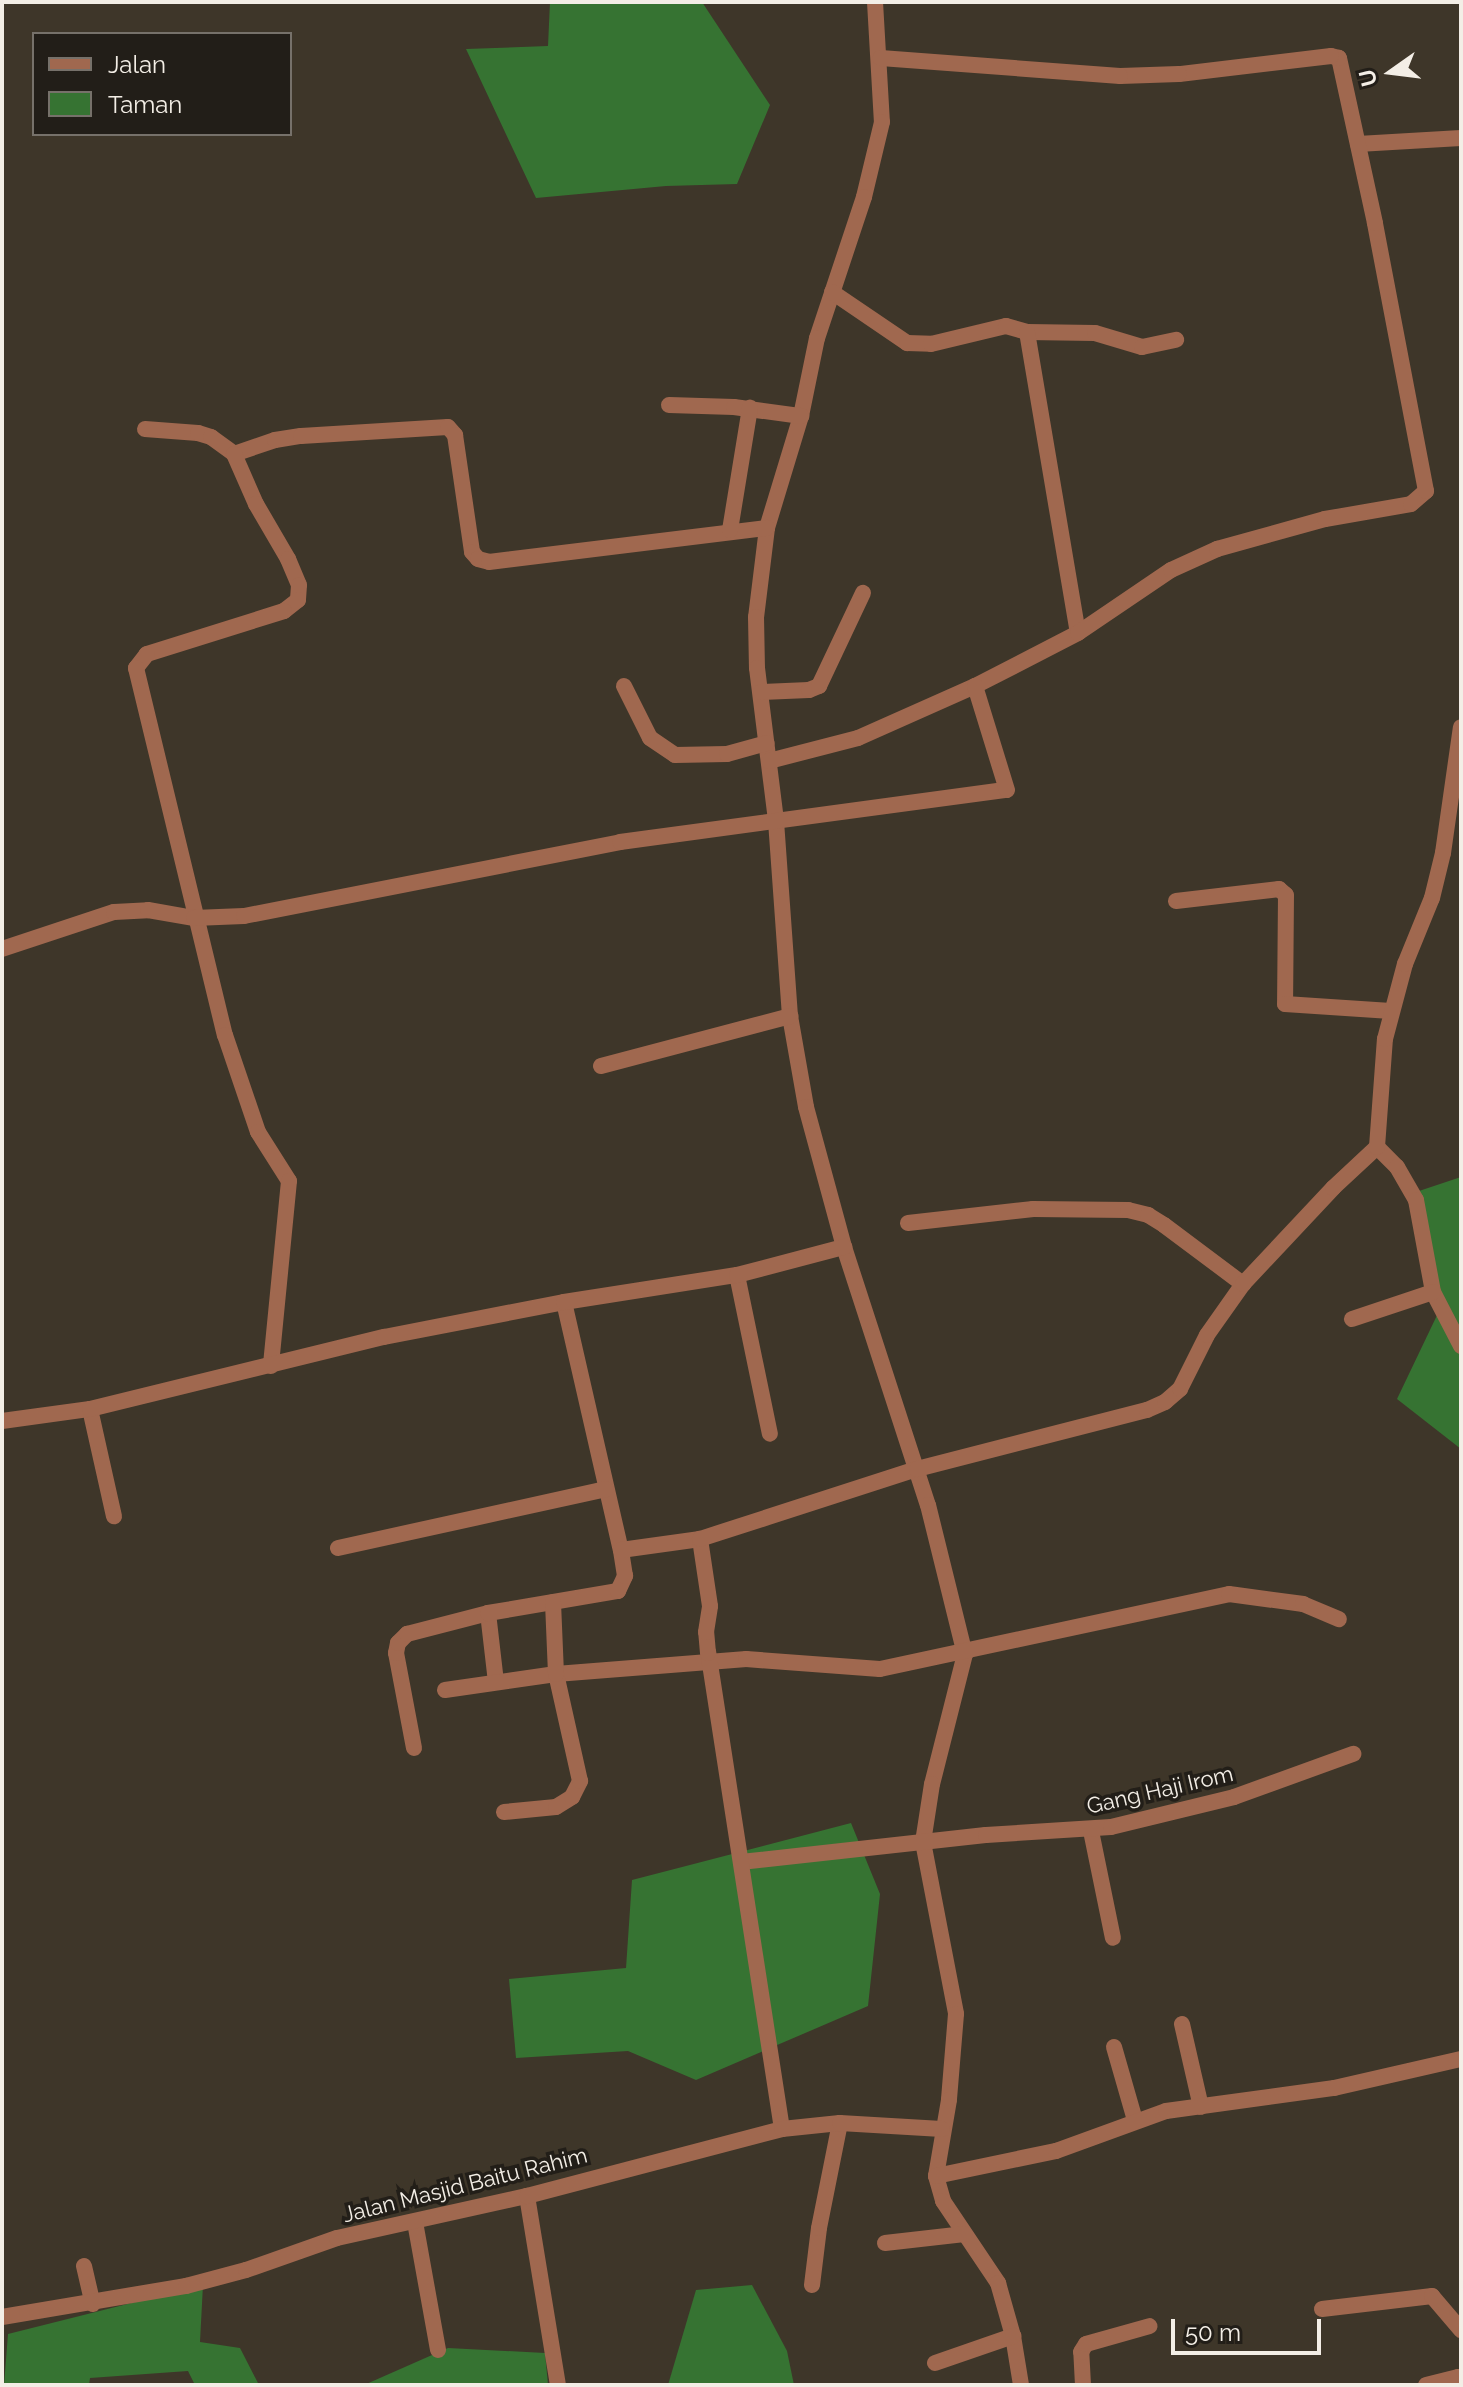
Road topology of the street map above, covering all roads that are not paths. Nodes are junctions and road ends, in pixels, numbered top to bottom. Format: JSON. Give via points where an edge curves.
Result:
{"nodes":[{"id":1,"x":875,"y":2,"type":"edge"},
{"id":2,"x":881,"y":58,"type":"junction"},
{"id":3,"x":1461,"y":138,"type":"edge"},
{"id":4,"x":1358,"y":144,"type":"junction"},
{"id":5,"x":832,"y":292,"type":"junction"},
{"id":6,"x":1027,"y":332,"type":"junction"},
{"id":7,"x":1176,"y":340,"type":"dead end"},
{"id":8,"x":669,"y":405,"type":"dead end"},
{"id":9,"x":750,"y":408,"type":"junction"},
{"id":10,"x":801,"y":416,"type":"junction"},
{"id":11,"x":145,"y":429,"type":"dead end"},
{"id":12,"x":234,"y":454,"type":"junction"},
{"id":13,"x":767,"y":528,"type":"junction"},
{"id":14,"x":730,"y":530,"type":"junction"},
{"id":15,"x":863,"y":593,"type":"dead end"},
{"id":16,"x":1078,"y":633,"type":"junction"},
{"id":17,"x":624,"y":686,"type":"dead end"},
{"id":18,"x":975,"y":686,"type":"junction"},
{"id":19,"x":761,"y":692,"type":"junction"},
{"id":20,"x":1461,"y":727,"type":"edge"},
{"id":21,"x":767,"y":743,"type":"junction"},
{"id":22,"x":769,"y":761,"type":"junction"},
{"id":23,"x":776,"y":821,"type":"junction"},
{"id":24,"x":1176,"y":901,"type":"dead end"},
{"id":25,"x":194,"y":918,"type":"junction"},
{"id":26,"x":2,"y":949,"type":"edge"},
{"id":27,"x":1391,"y":1011,"type":"junction"},
{"id":28,"x":790,"y":1016,"type":"junction"},
{"id":29,"x":601,"y":1066,"type":"dead end"},
{"id":30,"x":1377,"y":1147,"type":"junction"},
{"id":31,"x":908,"y":1223,"type":"dead end"},
{"id":32,"x":844,"y":1247,"type":"junction"},
{"id":33,"x":737,"y":1275,"type":"junction"},
{"id":34,"x":1243,"y":1284,"type":"junction"},
{"id":35,"x":1433,"y":1292,"type":"junction"},
{"id":36,"x":564,"y":1302,"type":"junction"},
{"id":37,"x":1352,"y":1319,"type":"dead end"},
{"id":38,"x":1461,"y":1346,"type":"edge"},
{"id":39,"x":271,"y":1366,"type":"junction"},
{"id":40,"x":90,"y":1409,"type":"junction"},
{"id":41,"x":2,"y":1421,"type":"edge"},
{"id":42,"x":770,"y":1434,"type":"dead end"},
{"id":43,"x":917,"y":1469,"type":"junction"},
{"id":44,"x":606,"y":1489,"type":"junction"},
{"id":45,"x":114,"y":1516,"type":"dead end"},
{"id":46,"x":700,"y":1539,"type":"junction"},
{"id":47,"x":338,"y":1548,"type":"dead end"},
{"id":48,"x":621,"y":1550,"type":"junction"},
{"id":49,"x":553,"y":1602,"type":"junction"},
{"id":50,"x":488,"y":1613,"type":"junction"},
{"id":51,"x":1339,"y":1619,"type":"dead end"},
{"id":52,"x":965,"y":1654,"type":"junction"},
{"id":53,"x":710,"y":1664,"type":"junction"},
{"id":54,"x":556,"y":1674,"type":"junction"},
{"id":55,"x":496,"y":1682,"type":"junction"},
{"id":56,"x":445,"y":1690,"type":"dead end"},
{"id":57,"x":414,"y":1748,"type":"dead end"},
{"id":58,"x":1353,"y":1754,"type":"dead end"},
{"id":59,"x":504,"y":1812,"type":"dead end"},
{"id":60,"x":1091,"y":1831,"type":"junction"},
{"id":61,"x":923,"y":1842,"type":"junction"},
{"id":62,"x":741,"y":1862,"type":"junction"},
{"id":63,"x":1113,"y":1938,"type":"dead end"},
{"id":64,"x":1182,"y":2024,"type":"dead end"},
{"id":65,"x":1114,"y":2047,"type":"dead end"},
{"id":66,"x":1461,"y":2059,"type":"edge"},
{"id":67,"x":1201,"y":2107,"type":"junction"},
{"id":68,"x":1135,"y":2120,"type":"junction"},
{"id":69,"x":840,"y":2123,"type":"junction"},
{"id":70,"x":782,"y":2129,"type":"junction"},
{"id":71,"x":942,"y":2129,"type":"junction"},
{"id":72,"x":936,"y":2176,"type":"junction"},
{"id":73,"x":527,"y":2196,"type":"junction"},
{"id":74,"x":415,"y":2222,"type":"junction"},
{"id":75,"x":964,"y":2234,"type":"junction"},
{"id":76,"x":885,"y":2243,"type":"dead end"},
{"id":77,"x":84,"y":2266,"type":"dead end"},
{"id":78,"x":812,"y":2285,"type":"dead end"},
{"id":79,"x":93,"y":2304,"type":"junction"},
{"id":80,"x":1322,"y":2309,"type":"dead end"},
{"id":81,"x":2,"y":2317,"type":"edge"},
{"id":82,"x":1150,"y":2326,"type":"dead end"},
{"id":83,"x":1461,"y":2330,"type":"edge"},
{"id":84,"x":1013,"y":2336,"type":"junction"},
{"id":85,"x":438,"y":2350,"type":"dead end"},
{"id":86,"x":935,"y":2363,"type":"dead end"},
{"id":87,"x":558,"y":2385,"type":"edge"},
{"id":88,"x":1021,"y":2385,"type":"edge"},
{"id":89,"x":1083,"y":2385,"type":"edge"},
{"id":90,"x":1426,"y":2385,"type":"edge"},
{"id":91,"x":1460,"y":2385,"type":"edge"}],
"edges":[{"from":1,"to":2,"type":"street"},
{"from":2,"to":4,"type":"street","via":[[1120,76],[1334,56],[1340,60]]},
{"from":2,"to":5,"type":"street","via":[[882,122]]},
{"from":3,"to":4,"type":"street"},
{"from":4,"to":16,"type":"street","via":[[1426,491],[1411,504],[1325,519],[1217,549],[1132,594]]},
{"from":5,"to":6,"type":"street","via":[[907,343],[931,344],[1006,326]]},
{"from":5,"to":10,"type":"street"},
{"from":6,"to":7,"type":"street","via":[[1095,333],[1142,347]]},
{"from":6,"to":16,"type":"street"},
{"from":8,"to":9,"type":"street"},
{"from":9,"to":10,"type":"street"},
{"from":9,"to":14,"type":"street"},
{"from":10,"to":13,"type":"street"},
{"from":11,"to":12,"type":"street","via":[[198,433]]},
{"from":12,"to":14,"type":"street","via":[[301,436],[448,427],[455,435],[472,552],[489,562]]},
{"from":12,"to":25,"type":"street","via":[[288,559],[299,585],[298,600],[284,611],[147,654],[136,668]]},
{"from":13,"to":14,"type":"street"},
{"from":13,"to":19,"type":"street","via":[[756,617]]},
{"from":15,"to":19,"type":"street","via":[[819,686]]},
{"from":16,"to":18,"type":"street"},
{"from":17,"to":21,"type":"street","via":[[650,738],[675,755],[727,754]]},
{"from":18,"to":22,"type":"street","via":[[858,738]]},
{"from":18,"to":23,"type":"street","via":[[1007,790]]},
{"from":19,"to":21,"type":"street"},
{"from":20,"to":27,"type":"street","via":[[1432,898]]},
{"from":21,"to":22,"type":"street"},
{"from":22,"to":23,"type":"street"},
{"from":23,"to":25,"type":"street","via":[[620,842],[244,916]]},
{"from":23,"to":28,"type":"street"},
{"from":24,"to":27,"type":"street","via":[[1279,889],[1286,895],[1285,1004]]},
{"from":25,"to":26,"type":"street","via":[[148,910],[114,912]]},
{"from":25,"to":39,"type":"street","via":[[253,1121],[289,1181]]},
{"from":27,"to":30,"type":"street","via":[[1380,1074]]},
{"from":28,"to":29,"type":"street"},
{"from":28,"to":32,"type":"street","via":[[809,1122]]},
{"from":30,"to":34,"type":"street"},
{"from":30,"to":35,"type":"street","via":[[1397,1167],[1416,1200]]},
{"from":31,"to":34,"type":"street","via":[[1033,1209],[1128,1210],[1164,1225]]},
{"from":32,"to":33,"type":"street"},
{"from":32,"to":43,"type":"street"},
{"from":33,"to":36,"type":"street"},
{"from":33,"to":42,"type":"street"},
{"from":34,"to":43,"type":"street","via":[[1207,1335],[1180,1389],[1165,1402]]},
{"from":35,"to":37,"type":"street"},
{"from":35,"to":38,"type":"street"},
{"from":36,"to":39,"type":"street","via":[[384,1337]]},
{"from":36,"to":44,"type":"street"},
{"from":39,"to":40,"type":"street"},
{"from":40,"to":41,"type":"street"},
{"from":40,"to":45,"type":"street"},
{"from":43,"to":46,"type":"street"},
{"from":43,"to":52,"type":"street"},
{"from":44,"to":47,"type":"street"},
{"from":44,"to":48,"type":"street"},
{"from":46,"to":48,"type":"street"},
{"from":46,"to":53,"type":"street","via":[[710,1606]]},
{"from":48,"to":49,"type":"street","via":[[625,1576],[618,1591]]},
{"from":49,"to":50,"type":"street"},
{"from":49,"to":54,"type":"street"},
{"from":50,"to":55,"type":"street"},
{"from":50,"to":57,"type":"street","via":[[407,1634],[398,1643]]},
{"from":51,"to":52,"type":"street","via":[[1303,1604],[1229,1594]]},
{"from":52,"to":53,"type":"street","via":[[880,1669],[779,1658]]},
{"from":52,"to":61,"type":"street"},
{"from":53,"to":54,"type":"street"},
{"from":53,"to":62,"type":"street"},
{"from":54,"to":55,"type":"street"},
{"from":54,"to":59,"type":"street","via":[[580,1781],[572,1797],[556,1807]]},
{"from":55,"to":56,"type":"street"},
{"from":58,"to":60,"type":"street","name":"Gang Haji Irom","via":[[1234,1797]]},
{"from":60,"to":61,"type":"street","name":"Gang Haji Irom"},
{"from":60,"to":63,"type":"street"},
{"from":61,"to":62,"type":"street","name":"Gang Haji Irom"},
{"from":61,"to":71,"type":"street","via":[[956,2014]]},
{"from":62,"to":70,"type":"street"},
{"from":64,"to":67,"type":"street"},
{"from":65,"to":68,"type":"street"},
{"from":66,"to":67,"type":"street","via":[[1334,2088]]},
{"from":67,"to":68,"type":"street"},
{"from":68,"to":72,"type":"street","via":[[1056,2151]]},
{"from":69,"to":70,"type":"street","name":"Jalan Masjid Baitu Rahim"},
{"from":69,"to":71,"type":"street","name":"Jalan Masjid Baitu Rahim"},
{"from":69,"to":78,"type":"street"},
{"from":70,"to":73,"type":"street","name":"Jalan Masjid Baitu Rahim"},
{"from":71,"to":72,"type":"street"},
{"from":72,"to":75,"type":"street","via":[[940,2196]]},
{"from":73,"to":74,"type":"street","name":"Jalan Masjid Baitu Rahim"},
{"from":73,"to":87,"type":"street"},
{"from":74,"to":79,"type":"street","name":"Jalan Masjid Baitu Rahim","via":[[337,2238],[186,2286]]},
{"from":74,"to":85,"type":"street"},
{"from":75,"to":76,"type":"street"},
{"from":75,"to":84,"type":"street","via":[[995,2276]]},
{"from":77,"to":79,"type":"street"},
{"from":79,"to":81,"type":"street","name":"Jalan Masjid Baitu Rahim"},
{"from":80,"to":83,"type":"street","via":[[1432,2296]]},
{"from":82,"to":89,"type":"street","via":[[1086,2344],[1081,2352]]},
{"from":84,"to":86,"type":"street"},
{"from":84,"to":88,"type":"street"},
{"from":90,"to":91,"type":"street","via":[[1458,2377]]}]}
